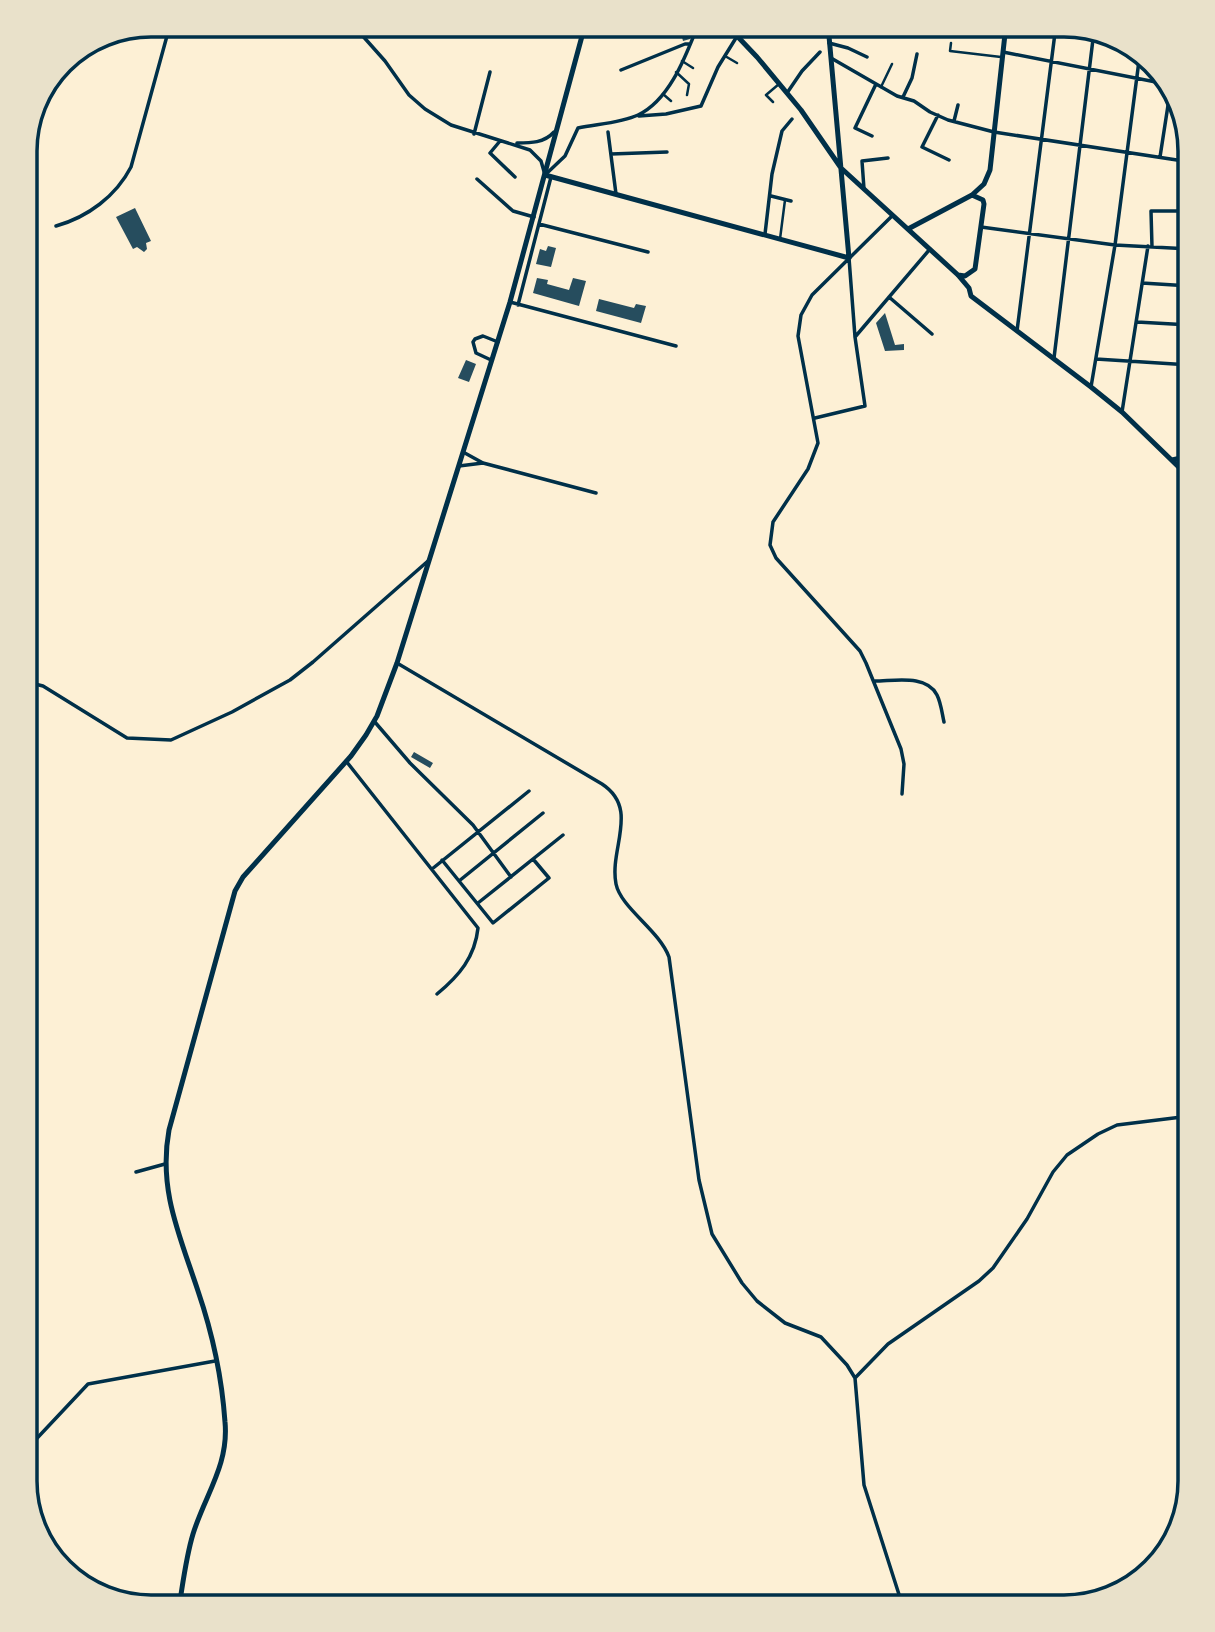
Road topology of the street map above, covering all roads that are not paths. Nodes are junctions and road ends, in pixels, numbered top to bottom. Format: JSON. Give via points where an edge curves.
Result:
{"nodes":[{"id":1,"x":166,"y":37,"type":"edge"},
{"id":2,"x":364,"y":37,"type":"edge"},
{"id":3,"x":582,"y":37,"type":"edge"},
{"id":4,"x":693,"y":37,"type":"edge"},
{"id":5,"x":738,"y":37,"type":"joint"},
{"id":6,"x":829,"y":37,"type":"edge"},
{"id":7,"x":1005,"y":37,"type":"edge"},
{"id":8,"x":1054,"y":37,"type":"edge"},
{"id":9,"x":1093,"y":41,"type":"edge"},
{"id":10,"x":829,"y":43,"type":"junction"},
{"id":11,"x":951,"y":43,"type":"dead end"},
{"id":12,"x":690,"y":44,"type":"junction"},
{"id":13,"x":820,"y":52,"type":"dead end"},
{"id":14,"x":918,"y":54,"type":"dead end"},
{"id":15,"x":1003,"y":54,"type":"junction"},
{"id":16,"x":725,"y":56,"type":"junction"},
{"id":17,"x":831,"y":57,"type":"junction"},
{"id":18,"x":867,"y":57,"type":"dead end"},
{"id":19,"x":682,"y":61,"type":"junction"},
{"id":20,"x":1051,"y":61,"type":"junction"},
{"id":21,"x":737,"y":63,"type":"dead end"},
{"id":22,"x":892,"y":64,"type":"dead end"},
{"id":23,"x":1139,"y":64,"type":"edge"},
{"id":24,"x":693,"y":68,"type":"dead end"},
{"id":25,"x":621,"y":69,"type":"dead end"},
{"id":26,"x":1089,"y":69,"type":"junction"},
{"id":27,"x":490,"y":72,"type":"dead end"},
{"id":28,"x":676,"y":72,"type":"junction"},
{"id":29,"x":1137,"y":78,"type":"junction"},
{"id":30,"x":1155,"y":82,"type":"edge"},
{"id":31,"x":779,"y":84,"type":"junction"},
{"id":32,"x":876,"y":84,"type":"junction"},
{"id":33,"x":881,"y":87,"type":"junction"},
{"id":34,"x":787,"y":93,"type":"junction"},
{"id":35,"x":663,"y":94,"type":"junction"},
{"id":36,"x":687,"y":96,"type":"dead end"},
{"id":37,"x":903,"y":97,"type":"junction"},
{"id":38,"x":671,"y":101,"type":"dead end"},
{"id":39,"x":773,"y":102,"type":"dead end"},
{"id":40,"x":958,"y":105,"type":"dead end"},
{"id":41,"x":1168,"y":105,"type":"edge"},
{"id":42,"x":938,"y":115,"type":"junction"},
{"id":43,"x":635,"y":117,"type":"junction"},
{"id":44,"x":792,"y":119,"type":"dead end"},
{"id":45,"x":954,"y":121,"type":"junction"},
{"id":46,"x":557,"y":128,"type":"junction"},
{"id":47,"x":608,"y":132,"type":"dead end"},
{"id":48,"x":994,"y":132,"type":"junction"},
{"id":49,"x":474,"y":134,"type":"junction"},
{"id":50,"x":872,"y":136,"type":"dead end"},
{"id":51,"x":1041,"y":139,"type":"junction"},
{"id":52,"x":500,"y":141,"type":"junction"},
{"id":53,"x":511,"y":143,"type":"junction"},
{"id":54,"x":1080,"y":144,"type":"junction"},
{"id":55,"x":1128,"y":151,"type":"junction"},
{"id":56,"x":667,"y":152,"type":"dead end"},
{"id":57,"x":611,"y":154,"type":"junction"},
{"id":58,"x":1160,"y":157,"type":"junction"},
{"id":59,"x":888,"y":158,"type":"dead end"},
{"id":60,"x":949,"y":160,"type":"dead end"},
{"id":61,"x":1178,"y":160,"type":"edge"},
{"id":62,"x":841,"y":168,"type":"junction"},
{"id":63,"x":548,"y":176,"type":"junction"},
{"id":64,"x":515,"y":177,"type":"dead end"},
{"id":65,"x":477,"y":179,"type":"dead end"},
{"id":66,"x":864,"y":189,"type":"junction"},
{"id":67,"x":616,"y":194,"type":"junction"},
{"id":68,"x":972,"y":195,"type":"junction"},
{"id":69,"x":771,"y":196,"type":"junction"},
{"id":70,"x":785,"y":200,"type":"junction"},
{"id":71,"x":791,"y":201,"type":"dead end"},
{"id":72,"x":1178,"y":211,"type":"edge"},
{"id":73,"x":893,"y":214,"type":"junction"},
{"id":74,"x":534,"y":217,"type":"junction"},
{"id":75,"x":540,"y":224,"type":"junction"},
{"id":76,"x":56,"y":226,"type":"dead end"},
{"id":77,"x":983,"y":228,"type":"junction"},
{"id":78,"x":908,"y":229,"type":"junction"},
{"id":79,"x":1028,"y":233,"type":"junction"},
{"id":80,"x":764,"y":235,"type":"junction"},
{"id":81,"x":780,"y":239,"type":"junction"},
{"id":82,"x":1068,"y":239,"type":"junction"},
{"id":83,"x":1114,"y":243,"type":"junction"},
{"id":84,"x":1150,"y":246,"type":"junction"},
{"id":85,"x":1178,"y":248,"type":"edge"},
{"id":86,"x":928,"y":251,"type":"junction"},
{"id":87,"x":648,"y":252,"type":"dead end"},
{"id":88,"x":849,"y":258,"type":"junction"},
{"id":89,"x":975,"y":269,"type":"junction"},
{"id":90,"x":958,"y":275,"type":"junction"},
{"id":91,"x":1144,"y":283,"type":"junction"},
{"id":92,"x":1178,"y":286,"type":"edge"},
{"id":93,"x":969,"y":288,"type":"junction"},
{"id":94,"x":889,"y":297,"type":"junction"},
{"id":95,"x":510,"y":302,"type":"junction"},
{"id":96,"x":518,"y":305,"type":"junction"},
{"id":97,"x":1138,"y":322,"type":"junction"},
{"id":98,"x":1178,"y":324,"type":"edge"},
{"id":99,"x":1017,"y":331,"type":"junction"},
{"id":100,"x":932,"y":334,"type":"dead end"},
{"id":101,"x":855,"y":337,"type":"junction"},
{"id":102,"x":498,"y":342,"type":"junction"},
{"id":103,"x":676,"y":346,"type":"dead end"},
{"id":104,"x":1054,"y":358,"type":"junction"},
{"id":105,"x":1096,"y":359,"type":"junction"},
{"id":106,"x":492,"y":361,"type":"junction"},
{"id":107,"x":1132,"y":362,"type":"junction"},
{"id":108,"x":1178,"y":364,"type":"edge"},
{"id":109,"x":1091,"y":387,"type":"junction"},
{"id":110,"x":1122,"y":412,"type":"junction"},
{"id":111,"x":815,"y":418,"type":"junction"},
{"id":112,"x":463,"y":452,"type":"junction"},
{"id":113,"x":1178,"y":459,"type":"edge"},
{"id":114,"x":1172,"y":460,"type":"junction"},
{"id":115,"x":483,"y":463,"type":"junction"},
{"id":116,"x":459,"y":466,"type":"junction"},
{"id":117,"x":1178,"y":466,"type":"edge"},
{"id":118,"x":596,"y":493,"type":"dead end"},
{"id":119,"x":429,"y":560,"type":"junction"},
{"id":120,"x":397,"y":663,"type":"junction"},
{"id":121,"x":874,"y":681,"type":"junction"},
{"id":122,"x":37,"y":684,"type":"edge"},
{"id":123,"x":374,"y":722,"type":"junction"},
{"id":124,"x":944,"y":722,"type":"dead end"},
{"id":125,"x":346,"y":761,"type":"junction"},
{"id":126,"x":528,"y":791,"type":"dead end"},
{"id":127,"x":902,"y":794,"type":"dead end"},
{"id":128,"x":543,"y":813,"type":"dead end"},
{"id":129,"x":477,"y":832,"type":"junction"},
{"id":130,"x":563,"y":835,"type":"dead end"},
{"id":131,"x":493,"y":853,"type":"junction"},
{"id":132,"x":533,"y":859,"type":"junction"},
{"id":133,"x":442,"y":860,"type":"junction"},
{"id":134,"x":432,"y":869,"type":"junction"},
{"id":135,"x":511,"y":877,"type":"junction"},
{"id":136,"x":459,"y":881,"type":"junction"},
{"id":137,"x":477,"y":904,"type":"junction"},
{"id":138,"x":437,"y":994,"type":"dead end"},
{"id":139,"x":1178,"y":1118,"type":"edge"},
{"id":140,"x":165,"y":1164,"type":"junction"},
{"id":141,"x":136,"y":1172,"type":"dead end"},
{"id":142,"x":215,"y":1361,"type":"junction"},
{"id":143,"x":855,"y":1378,"type":"junction"},
{"id":144,"x":37,"y":1437,"type":"edge"},
{"id":145,"x":181,"y":1595,"type":"edge"},
{"id":146,"x":899,"y":1595,"type":"edge"}],
"edges":[{"from":1,"to":76,"type":"street","via":[[131,167],[122,183],[96,208]]},
{"from":2,"to":49,"type":"street","via":[[409,95],[451,125]]},
{"from":3,"to":46,"type":"street"},
{"from":4,"to":12,"type":"street"},
{"from":5,"to":16,"type":"street"},
{"from":5,"to":31,"type":"street"},
{"from":6,"to":10,"type":"street"},
{"from":7,"to":15,"type":"street"},
{"from":8,"to":20,"type":"street"},
{"from":9,"to":26,"type":"street"},
{"from":10,"to":17,"type":"street"},
{"from":10,"to":18,"type":"street"},
{"from":11,"to":15,"type":"street","via":[[950,51]]},
{"from":12,"to":19,"type":"street"},
{"from":12,"to":25,"type":"street"},
{"from":13,"to":34,"type":"street"},
{"from":14,"to":37,"type":"street"},
{"from":15,"to":20,"type":"street"},
{"from":15,"to":48,"type":"street"},
{"from":16,"to":21,"type":"street"},
{"from":16,"to":43,"type":"street","via":[[701,106]]},
{"from":17,"to":32,"type":"street"},
{"from":17,"to":62,"type":"street"},
{"from":19,"to":24,"type":"street"},
{"from":19,"to":28,"type":"street"},
{"from":20,"to":26,"type":"street"},
{"from":20,"to":51,"type":"street"},
{"from":22,"to":33,"type":"street"},
{"from":23,"to":29,"type":"street"},
{"from":26,"to":29,"type":"street"},
{"from":26,"to":54,"type":"street"},
{"from":27,"to":49,"type":"street"},
{"from":28,"to":35,"type":"street"},
{"from":28,"to":36,"type":"street","via":[[689,84]]},
{"from":29,"to":30,"type":"street"},
{"from":29,"to":55,"type":"street"},
{"from":31,"to":34,"type":"street"},
{"from":31,"to":39,"type":"street","via":[[766,95]]},
{"from":32,"to":33,"type":"street"},
{"from":32,"to":50,"type":"street","via":[[855,128]]},
{"from":33,"to":37,"type":"street"},
{"from":34,"to":62,"type":"street"},
{"from":35,"to":38,"type":"street"},
{"from":35,"to":43,"type":"street"},
{"from":37,"to":42,"type":"street"},
{"from":40,"to":45,"type":"street"},
{"from":41,"to":58,"type":"street"},
{"from":42,"to":45,"type":"street"},
{"from":42,"to":60,"type":"street","via":[[922,147]]},
{"from":43,"to":63,"type":"street","via":[[578,128],[565,156]]},
{"from":44,"to":69,"type":"street","via":[[782,131]]},
{"from":45,"to":48,"type":"street"},
{"from":46,"to":53,"type":"street","via":[[540,141]]},
{"from":46,"to":63,"type":"street"},
{"from":47,"to":57,"type":"street"},
{"from":48,"to":51,"type":"street"},
{"from":48,"to":68,"type":"street","via":[[990,170]]},
{"from":49,"to":52,"type":"street"},
{"from":51,"to":54,"type":"street"},
{"from":51,"to":79,"type":"street"},
{"from":52,"to":53,"type":"street"},
{"from":52,"to":64,"type":"street","via":[[491,153]]},
{"from":53,"to":63,"type":"street","via":[[530,149]]},
{"from":54,"to":55,"type":"street"},
{"from":54,"to":82,"type":"street"},
{"from":55,"to":58,"type":"street"},
{"from":55,"to":83,"type":"street"},
{"from":56,"to":57,"type":"street"},
{"from":57,"to":67,"type":"street"},
{"from":58,"to":61,"type":"street"},
{"from":59,"to":66,"type":"street","via":[[862,161]]},
{"from":62,"to":66,"type":"street"},
{"from":62,"to":88,"type":"street"},
{"from":63,"to":67,"type":"street"},
{"from":63,"to":74,"type":"street"},
{"from":63,"to":75,"type":"street"},
{"from":65,"to":74,"type":"street","via":[[513,211]]},
{"from":66,"to":73,"type":"street"},
{"from":67,"to":80,"type":"street"},
{"from":68,"to":77,"type":"street","via":[[984,204]]},
{"from":68,"to":78,"type":"street"},
{"from":69,"to":70,"type":"street"},
{"from":69,"to":80,"type":"street"},
{"from":70,"to":71,"type":"street"},
{"from":70,"to":81,"type":"street"},
{"from":72,"to":84,"type":"street","via":[[1152,211]]},
{"from":73,"to":78,"type":"street"},
{"from":73,"to":88,"type":"street"},
{"from":74,"to":95,"type":"street"},
{"from":75,"to":87,"type":"street"},
{"from":75,"to":96,"type":"street"},
{"from":77,"to":79,"type":"street"},
{"from":77,"to":89,"type":"street"},
{"from":78,"to":86,"type":"street"},
{"from":79,"to":82,"type":"street"},
{"from":79,"to":99,"type":"street"},
{"from":80,"to":81,"type":"street"},
{"from":81,"to":88,"type":"street"},
{"from":82,"to":83,"type":"street"},
{"from":82,"to":104,"type":"street"},
{"from":83,"to":84,"type":"street"},
{"from":83,"to":105,"type":"street"},
{"from":84,"to":85,"type":"street"},
{"from":84,"to":91,"type":"street"},
{"from":86,"to":90,"type":"street"},
{"from":86,"to":94,"type":"street"},
{"from":88,"to":101,"type":"street"},
{"from":88,"to":111,"type":"street","via":[[808,300],[799,324]]},
{"from":89,"to":90,"type":"street"},
{"from":89,"to":93,"type":"street"},
{"from":90,"to":93,"type":"street"},
{"from":91,"to":92,"type":"street"},
{"from":91,"to":97,"type":"street"},
{"from":93,"to":99,"type":"street","via":[[971,296]]},
{"from":94,"to":100,"type":"street"},
{"from":94,"to":101,"type":"street"},
{"from":95,"to":96,"type":"street"},
{"from":95,"to":102,"type":"street"},
{"from":96,"to":103,"type":"street"},
{"from":97,"to":98,"type":"street"},
{"from":97,"to":107,"type":"street"},
{"from":99,"to":104,"type":"street"},
{"from":101,"to":111,"type":"street","via":[[865,406]]},
{"from":102,"to":106,"type":"street"},
{"from":102,"to":106,"type":"street","via":[[483,336],[473,342],[476,353]]},
{"from":104,"to":109,"type":"street"},
{"from":105,"to":107,"type":"street"},
{"from":105,"to":109,"type":"street"},
{"from":106,"to":112,"type":"street"},
{"from":107,"to":108,"type":"street"},
{"from":107,"to":110,"type":"street"},
{"from":109,"to":110,"type":"street"},
{"from":110,"to":114,"type":"street"},
{"from":111,"to":121,"type":"street","via":[[817,450],[776,517],[771,548],[860,651]]},
{"from":112,"to":115,"type":"street"},
{"from":112,"to":116,"type":"street"},
{"from":113,"to":114,"type":"street"},
{"from":114,"to":117,"type":"street"},
{"from":115,"to":116,"type":"street"},
{"from":115,"to":118,"type":"street"},
{"from":116,"to":119,"type":"street"},
{"from":119,"to":120,"type":"street"},
{"from":119,"to":122,"type":"street","via":[[290,680],[171,740],[127,738]]},
{"from":120,"to":123,"type":"street"},
{"from":120,"to":143,"type":"street","via":[[616,796],[621,820],[615,880],[669,957],[699,1180],[712,1234],[757,1301],[785,1323],[821,1337]]},
{"from":121,"to":124,"type":"street","via":[[928,684],[936,693]]},
{"from":121,"to":127,"type":"street","via":[[901,749]]},
{"from":123,"to":125,"type":"street"},
{"from":123,"to":129,"type":"street"},
{"from":125,"to":134,"type":"street"},
{"from":125,"to":140,"type":"street","via":[[243,877],[229,906],[169,1130]]},
{"from":126,"to":129,"type":"street"},
{"from":128,"to":131,"type":"street"},
{"from":129,"to":131,"type":"street"},
{"from":129,"to":133,"type":"street"},
{"from":130,"to":132,"type":"street"},
{"from":131,"to":135,"type":"street"},
{"from":131,"to":136,"type":"street"},
{"from":132,"to":135,"type":"street"},
{"from":132,"to":137,"type":"street","via":[[549,878],[493,923]]},
{"from":133,"to":134,"type":"street"},
{"from":133,"to":136,"type":"street"},
{"from":134,"to":138,"type":"street","via":[[478,928],[465,967]]},
{"from":135,"to":137,"type":"street"},
{"from":136,"to":137,"type":"street"},
{"from":139,"to":143,"type":"street","via":[[1117,1125],[1067,1155],[993,1268],[888,1344]]},
{"from":140,"to":141,"type":"street"},
{"from":140,"to":142,"type":"street","via":[[173,1221],[202,1305]]},
{"from":142,"to":144,"type":"street","via":[[88,1384]]},
{"from":142,"to":145,"type":"street","via":[[225,1421],[225,1454],[193,1533]]},
{"from":143,"to":146,"type":"street","via":[[864,1485]]}]}
